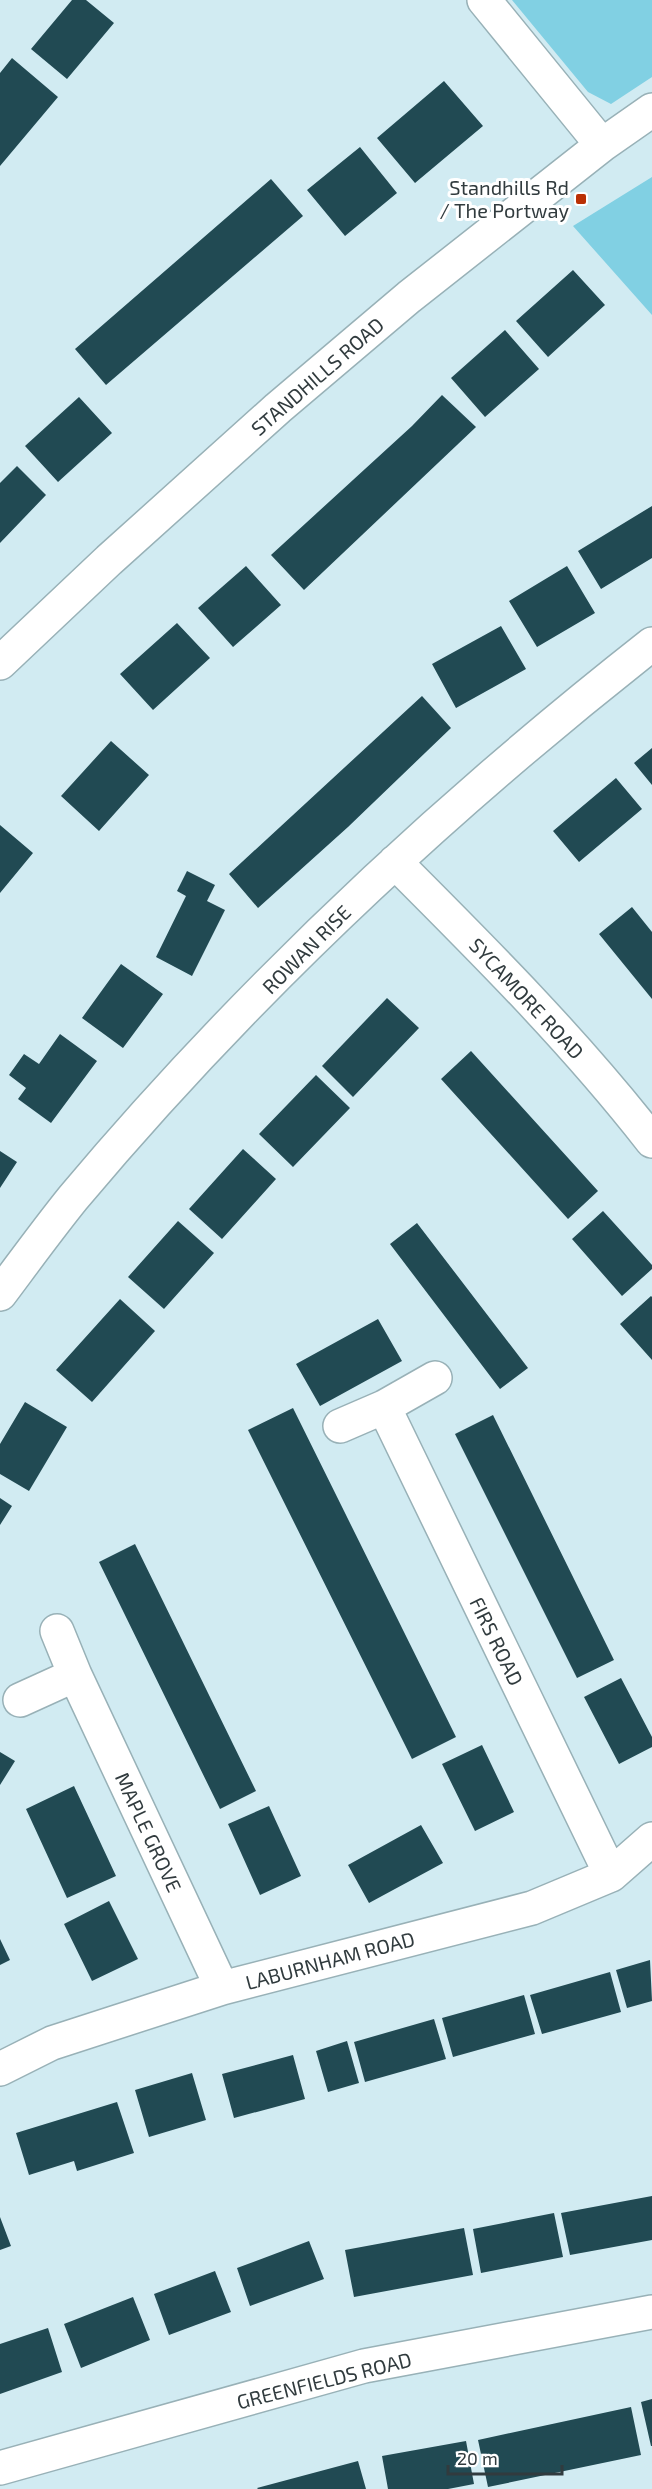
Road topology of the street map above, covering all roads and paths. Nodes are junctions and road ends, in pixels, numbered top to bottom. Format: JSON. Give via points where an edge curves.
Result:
{"nodes":[{"id":1,"x":484,"y":0,"type":"edge"},
{"id":2,"x":652,"y":110,"type":"edge"},
{"id":3,"x":602,"y":145,"type":"junction"},
{"id":4,"x":652,"y":644,"type":"edge"},
{"id":5,"x":0,"y":663,"type":"edge"},
{"id":6,"x":395,"y":862,"type":"junction"},
{"id":7,"x":652,"y":1141,"type":"edge"},
{"id":8,"x":0,"y":1294,"type":"edge"},
{"id":9,"x":435,"y":1378,"type":"dead end"},
{"id":10,"x":384,"y":1407,"type":"junction"},
{"id":11,"x":340,"y":1426,"type":"dead end"},
{"id":12,"x":57,"y":1631,"type":"dead end"},
{"id":13,"x":75,"y":1676,"type":"junction"},
{"id":14,"x":20,"y":1700,"type":"dead end"},
{"id":15,"x":652,"y":1839,"type":"edge"},
{"id":16,"x":611,"y":1875,"type":"junction"},
{"id":17,"x":222,"y":1988,"type":"junction"},
{"id":18,"x":0,"y":2069,"type":"edge"},
{"id":19,"x":652,"y":2312,"type":"edge"},
{"id":20,"x":0,"y":2468,"type":"edge"}],
"edges":[{"from":1,"to":3,"type":"street"},
{"from":2,"to":3,"type":"street","name":"STANDHILLS ROAD"},
{"from":3,"to":5,"type":"street","name":"STANDHILLS ROAD","via":[[409,297],[278,408]]},
{"from":4,"to":6,"type":"street","name":"ROWAN RISE"},
{"from":6,"to":7,"type":"street","name":"SYCAMORE ROAD","via":[[525,992]]},
{"from":6,"to":8,"type":"street","name":"ROWAN RISE","via":[[196,1059],[72,1199]]},
{"from":9,"to":10,"type":"street"},
{"from":10,"to":11,"type":"street"},
{"from":10,"to":16,"type":"street","name":"FIRS ROAD"},
{"from":12,"to":13,"type":"street","name":"MAPLE GROVE"},
{"from":13,"to":14,"type":"street"},
{"from":13,"to":17,"type":"street","name":"MAPLE GROVE"},
{"from":15,"to":16,"type":"street","name":"LABURNHAM ROAD"},
{"from":16,"to":17,"type":"street","name":"LABURNHAM ROAD","via":[[532,1908]]},
{"from":17,"to":18,"type":"street","name":"LABURNHAM ROAD","via":[[52,2043]]},
{"from":19,"to":20,"type":"street","name":"GREENFIELDS ROAD","via":[[364,2366]]}]}
